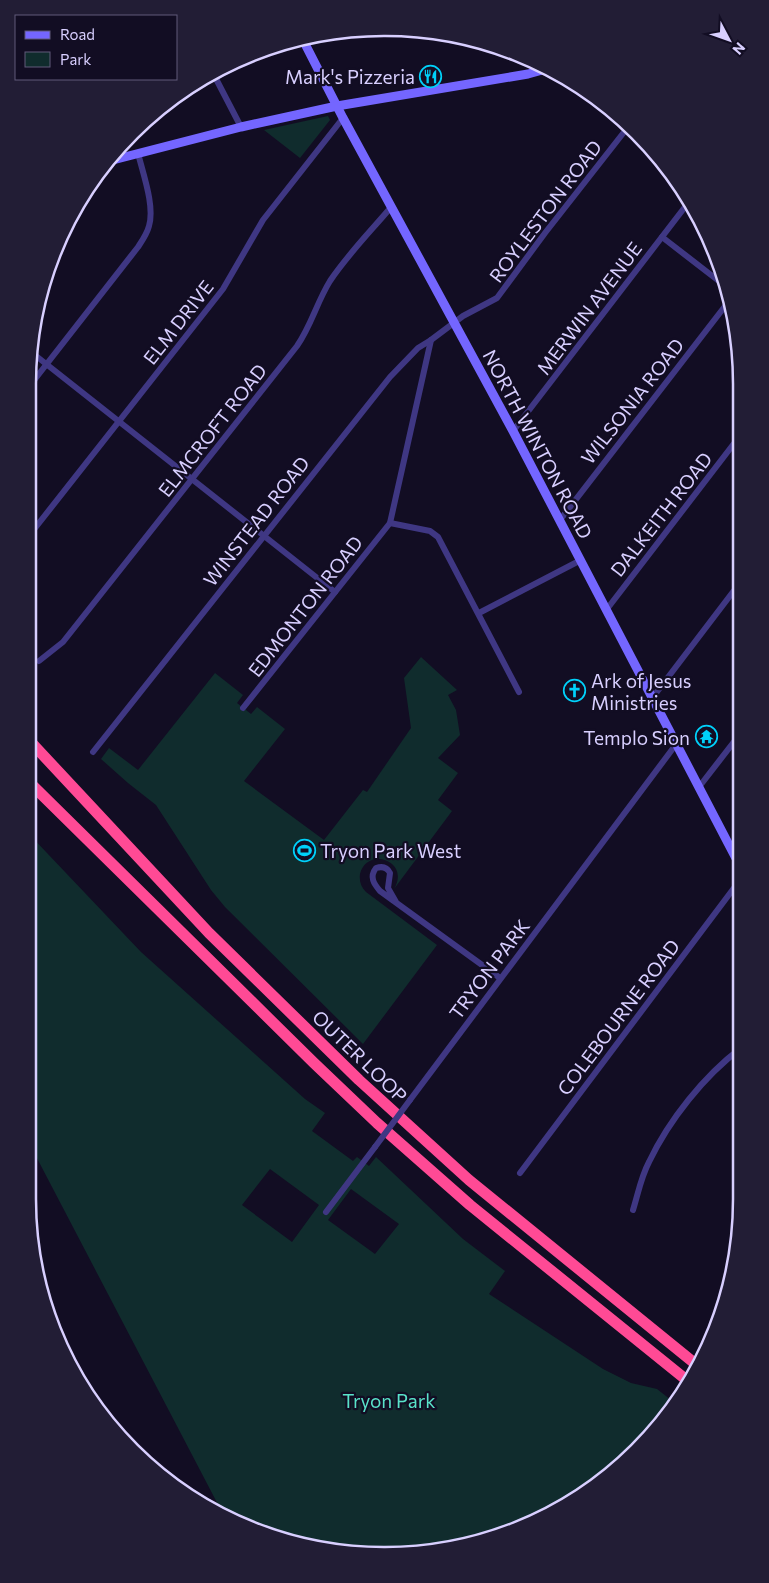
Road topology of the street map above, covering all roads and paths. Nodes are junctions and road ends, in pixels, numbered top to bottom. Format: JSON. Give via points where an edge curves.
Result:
{"nodes":[{"id":1,"x":306,"y":45,"type":"edge"},
{"id":2,"x":538,"y":71,"type":"edge"},
{"id":3,"x":216,"y":79,"type":"edge"},
{"id":4,"x":337,"y":106,"type":"junction"},
{"id":5,"x":343,"y":118,"type":"junction"},
{"id":6,"x":241,"y":127,"type":"junction"},
{"id":7,"x":624,"y":132,"type":"edge"},
{"id":8,"x":138,"y":153,"type":"junction"},
{"id":9,"x":121,"y":157,"type":"edge"},
{"id":10,"x":392,"y":206,"type":"junction"},
{"id":11,"x":684,"y":208,"type":"edge"},
{"id":12,"x":662,"y":236,"type":"junction"},
{"id":13,"x":716,"y":279,"type":"edge"},
{"id":14,"x":724,"y":308,"type":"edge"},
{"id":15,"x":455,"y":322,"type":"junction"},
{"id":16,"x":431,"y":340,"type":"junction"},
{"id":17,"x":37,"y":357,"type":"edge"},
{"id":18,"x":46,"y":364,"type":"junction"},
{"id":19,"x":36,"y":377,"type":"edge"},
{"id":20,"x":119,"y":421,"type":"junction"},
{"id":21,"x":514,"y":431,"type":"junction"},
{"id":22,"x":733,"y":445,"type":"edge"},
{"id":23,"x":192,"y":479,"type":"junction"},
{"id":24,"x":560,"y":520,"type":"junction"},
{"id":25,"x":390,"y":523,"type":"junction"},
{"id":26,"x":36,"y":527,"type":"edge"},
{"id":27,"x":263,"y":536,"type":"junction"},
{"id":28,"x":581,"y":560,"type":"junction"},
{"id":29,"x":335,"y":592,"type":"junction"},
{"id":30,"x":733,"y":592,"type":"edge"},
{"id":31,"x":606,"y":609,"type":"junction"},
{"id":32,"x":479,"y":613,"type":"junction"},
{"id":33,"x":39,"y":661,"type":"dead end"},
{"id":34,"x":519,"y":692,"type":"dead end"},
{"id":35,"x":652,"y":697,"type":"junction"},
{"id":36,"x":244,"y":708,"type":"dead end"},
{"id":37,"x":733,"y":743,"type":"edge"},
{"id":38,"x":677,"y":744,"type":"junction"},
{"id":39,"x":36,"y":748,"type":"edge"},
{"id":40,"x":93,"y":752,"type":"dead end"},
{"id":41,"x":699,"y":787,"type":"junction"},
{"id":42,"x":36,"y":789,"type":"edge"},
{"id":43,"x":733,"y":853,"type":"edge"},
{"id":44,"x":733,"y":889,"type":"edge"},
{"id":45,"x":396,"y":902,"type":"junction"},
{"id":46,"x":500,"y":978,"type":"junction"},
{"id":47,"x":733,"y":1055,"type":"edge"},
{"id":48,"x":520,"y":1173,"type":"dead end"},
{"id":49,"x":633,"y":1210,"type":"dead end"},
{"id":50,"x":326,"y":1212,"type":"dead end"},
{"id":51,"x":692,"y":1361,"type":"edge"},
{"id":52,"x":683,"y":1377,"type":"edge"}],
"edges":[{"from":1,"to":4,"type":"main road","name":"NORTH WINTON ROAD"},
{"from":2,"to":4,"type":"main road"},
{"from":3,"to":6,"type":"street"},
{"from":4,"to":5,"type":"main road","name":"NORTH WINTON ROAD"},
{"from":4,"to":6,"type":"main road"},
{"from":5,"to":10,"type":"main road","name":"NORTH WINTON ROAD"},
{"from":5,"to":20,"type":"street","name":"ELM DRIVE","via":[[263,220],[223,289]]},
{"from":6,"to":8,"type":"main road"},
{"from":7,"to":15,"type":"street","name":"ROYLESTON ROAD","via":[[498,298]]},
{"from":8,"to":9,"type":"main road"},
{"from":8,"to":18,"type":"street","via":[[150,205],[146,234]]},
{"from":10,"to":15,"type":"main road","name":"NORTH WINTON ROAD"},
{"from":10,"to":23,"type":"street","name":"ELMCROFT ROAD","via":[[335,274],[297,346]]},
{"from":11,"to":12,"type":"street","name":"MERWIN AVENUE"},
{"from":12,"to":13,"type":"street"},
{"from":12,"to":21,"type":"street","name":"MERWIN AVENUE"},
{"from":14,"to":24,"type":"street","name":"WILSONIA ROAD"},
{"from":15,"to":16,"type":"street","name":"WINSTEAD ROAD"},
{"from":15,"to":21,"type":"main road","name":"NORTH WINTON ROAD"},
{"from":16,"to":25,"type":"street"},
{"from":16,"to":27,"type":"street","name":"WINSTEAD ROAD","via":[[399,366]]},
{"from":17,"to":18,"type":"street"},
{"from":18,"to":19,"type":"street"},
{"from":18,"to":20,"type":"street"},
{"from":20,"to":23,"type":"street"},
{"from":20,"to":26,"type":"street","name":"ELM DRIVE"},
{"from":21,"to":24,"type":"main road","name":"NORTH WINTON ROAD"},
{"from":22,"to":31,"type":"street","name":"DALKEITH ROAD"},
{"from":23,"to":27,"type":"street"},
{"from":23,"to":33,"type":"street","name":"ELMCROFT ROAD","via":[[63,642]]},
{"from":24,"to":28,"type":"main road","name":"NORTH WINTON ROAD"},
{"from":25,"to":29,"type":"street","name":"EDMONTON ROAD"},
{"from":25,"to":32,"type":"street","via":[[436,534]]},
{"from":27,"to":29,"type":"street"},
{"from":27,"to":40,"type":"street","name":"WINSTEAD ROAD"},
{"from":28,"to":31,"type":"main road","name":"NORTH WINTON ROAD"},
{"from":28,"to":32,"type":"street"},
{"from":29,"to":36,"type":"street","name":"EDMONTON ROAD"},
{"from":30,"to":35,"type":"street"},
{"from":31,"to":35,"type":"main road","name":"NORTH WINTON ROAD"},
{"from":32,"to":34,"type":"street"},
{"from":35,"to":38,"type":"main road","name":"NORTH WINTON ROAD"},
{"from":37,"to":41,"type":"street"},
{"from":38,"to":41,"type":"main road","name":"NORTH WINTON ROAD"},
{"from":38,"to":46,"type":"street","name":"TRYON PARK"},
{"from":39,"to":51,"type":"highway","name":"OUTER LOOP","via":[[213,938],[368,1088],[464,1176]]},
{"from":41,"to":43,"type":"main road","name":"NORTH WINTON ROAD"},
{"from":42,"to":52,"type":"highway","name":"OUTER LOOP","via":[[377,1123],[470,1205]]},
{"from":44,"to":48,"type":"street","name":"COLEBOURNE ROAD"},
{"from":45,"to":45,"type":"street","via":[[374,885],[372,879],[376,868],[388,869],[388,888]]},
{"from":45,"to":46,"type":"street"},
{"from":46,"to":50,"type":"street","name":"TRYON PARK","bridge":true},
{"from":47,"to":49,"type":"street","via":[[701,1086],[670,1126],[648,1162]]}]}
